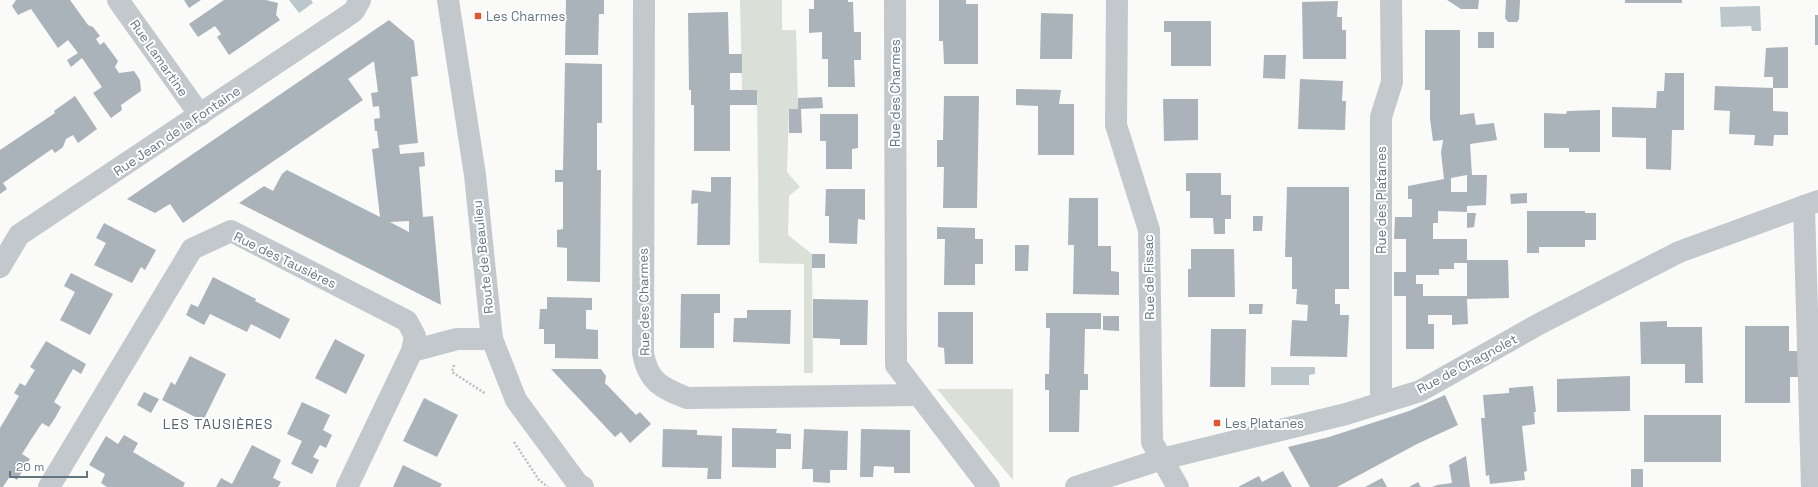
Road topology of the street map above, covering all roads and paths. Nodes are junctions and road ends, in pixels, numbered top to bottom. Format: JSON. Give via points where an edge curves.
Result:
{"nodes":[{"id":1,"x":118,"y":0,"type":"edge"},
{"id":2,"x":360,"y":0,"type":"edge"},
{"id":3,"x":448,"y":0,"type":"edge"},
{"id":4,"x":644,"y":0,"type":"edge"},
{"id":5,"x":894,"y":0,"type":"edge"},
{"id":6,"x":1117,"y":0,"type":"edge"},
{"id":7,"x":1391,"y":0,"type":"edge"},
{"id":8,"x":200,"y":115,"type":"junction"},
{"id":9,"x":1811,"y":204,"type":"edge"},
{"id":10,"x":0,"y":267,"type":"edge"},
{"id":11,"x":406,"y":321,"type":"junction"},
{"id":12,"x":1813,"y":333,"type":"edge"},
{"id":13,"x":492,"y":338,"type":"junction"},
{"id":14,"x":457,"y":339,"type":"junction"},
{"id":15,"x":412,"y":351,"type":"junction"},
{"id":16,"x":918,"y":395,"type":"junction"},
{"id":17,"x":1384,"y":401,"type":"junction"},
{"id":18,"x":1815,"y":454,"type":"edge"},
{"id":19,"x":1162,"y":459,"type":"junction"},
{"id":20,"x":57,"y":483,"type":"edge"},
{"id":21,"x":348,"y":487,"type":"edge"},
{"id":22,"x":584,"y":487,"type":"edge"},
{"id":23,"x":988,"y":487,"type":"edge"},
{"id":24,"x":1076,"y":487,"type":"edge"},
{"id":25,"x":1178,"y":487,"type":"edge"},
{"id":26,"x":1812,"y":487,"type":"edge"}],
"edges":[{"from":1,"to":8,"type":"street","name":"Rue Lamartine"},
{"from":2,"to":8,"type":"street","name":"Rue Jean de la Fontaine","via":[[354,11]]},
{"from":3,"to":13,"type":"street","name":"Route de Beaulieu","via":[[475,176]]},
{"from":4,"to":16,"type":"street","name":"Rue des Charmes","via":[[643,353],[646,368],[655,380],[668,390],[687,398]]},
{"from":5,"to":16,"type":"street","name":"Rue des Charmes","via":[[896,365]]},
{"from":6,"to":19,"type":"street","name":"Rue de Fissac","via":[[1116,125],[1149,230],[1152,442]]},
{"from":7,"to":17,"type":"street","name":"Rue des Platanes","via":[[1392,82],[1381,116],[1381,393]]},
{"from":8,"to":10,"type":"street","name":"Rue Jean de la Fontaine","via":[[19,235]]},
{"from":9,"to":12,"type":"street"},
{"from":9,"to":17,"type":"street","name":"Rue de Chagnolet","via":[[1679,252],[1539,324],[1420,391]]},
{"from":11,"to":14,"type":"street"},
{"from":11,"to":15,"type":"street","via":[[415,336]]},
{"from":11,"to":20,"type":"street","name":"Rue des Tausières","via":[[232,231],[192,249]]},
{"from":12,"to":18,"type":"street"},
{"from":13,"to":14,"type":"street"},
{"from":13,"to":22,"type":"street","name":"Route de Beaulieu","via":[[516,400],[578,484]]},
{"from":14,"to":15,"type":"street"},
{"from":15,"to":21,"type":"street"},
{"from":16,"to":23,"type":"street","name":"Rue des Charmes"},
{"from":17,"to":19,"type":"street","name":"Rue de Chagnolet","via":[[1346,414]]},
{"from":18,"to":26,"type":"street"},
{"from":19,"to":24,"type":"street","name":"Rue de Chagnolet"},
{"from":19,"to":25,"type":"street","name":"Rue de Fissac"}]}
